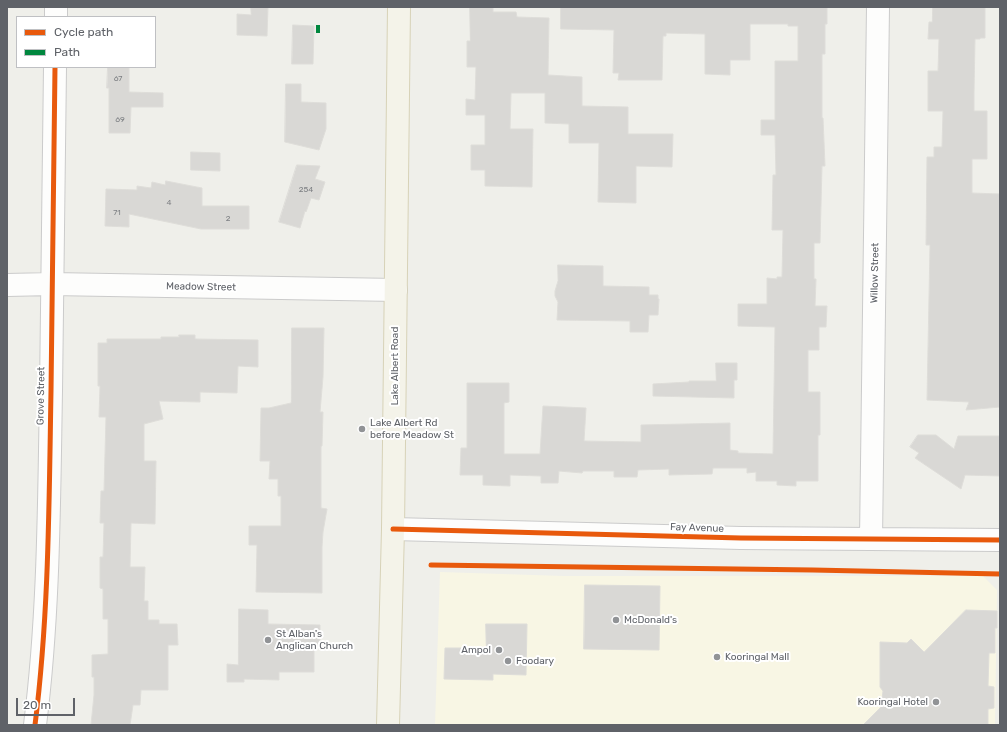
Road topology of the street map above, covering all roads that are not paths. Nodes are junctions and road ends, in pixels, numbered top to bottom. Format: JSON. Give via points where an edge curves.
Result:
{"nodes":[{"id":1,"x":399,"y":7,"type":"edge"},
{"id":2,"x":878,"y":7,"type":"edge"},
{"id":3,"x":55,"y":68,"type":"edge"},
{"id":4,"x":52,"y":284,"type":"junction"},
{"id":5,"x":7,"y":285,"type":"edge"},
{"id":6,"x":396,"y":290,"type":"junction"},
{"id":7,"x":393,"y":529,"type":"junction"},
{"id":8,"x":871,"y":539,"type":"junction"},
{"id":9,"x":1000,"y":540,"type":"edge"},
{"id":10,"x":36,"y":725,"type":"edge"},
{"id":11,"x":388,"y":725,"type":"edge"}],
"edges":[{"from":1,"to":6,"type":"main road","name":"Lake Albert Road"},
{"from":2,"to":8,"type":"street","name":"Willow Street"},
{"from":3,"to":4,"type":"street","name":"Grove Street"},
{"from":4,"to":5,"type":"street","name":"Meadow Street"},
{"from":4,"to":6,"type":"street","name":"Meadow Street"},
{"from":4,"to":10,"type":"street","name":"Grove Street","via":[[47,592]]},
{"from":6,"to":7,"type":"main road","name":"Lake Albert Road"},
{"from":7,"to":8,"type":"street","name":"Fay Avenue"},
{"from":7,"to":11,"type":"main road","name":"Lake Albert Road"},
{"from":8,"to":9,"type":"street","name":"Fay Avenue"}]}
